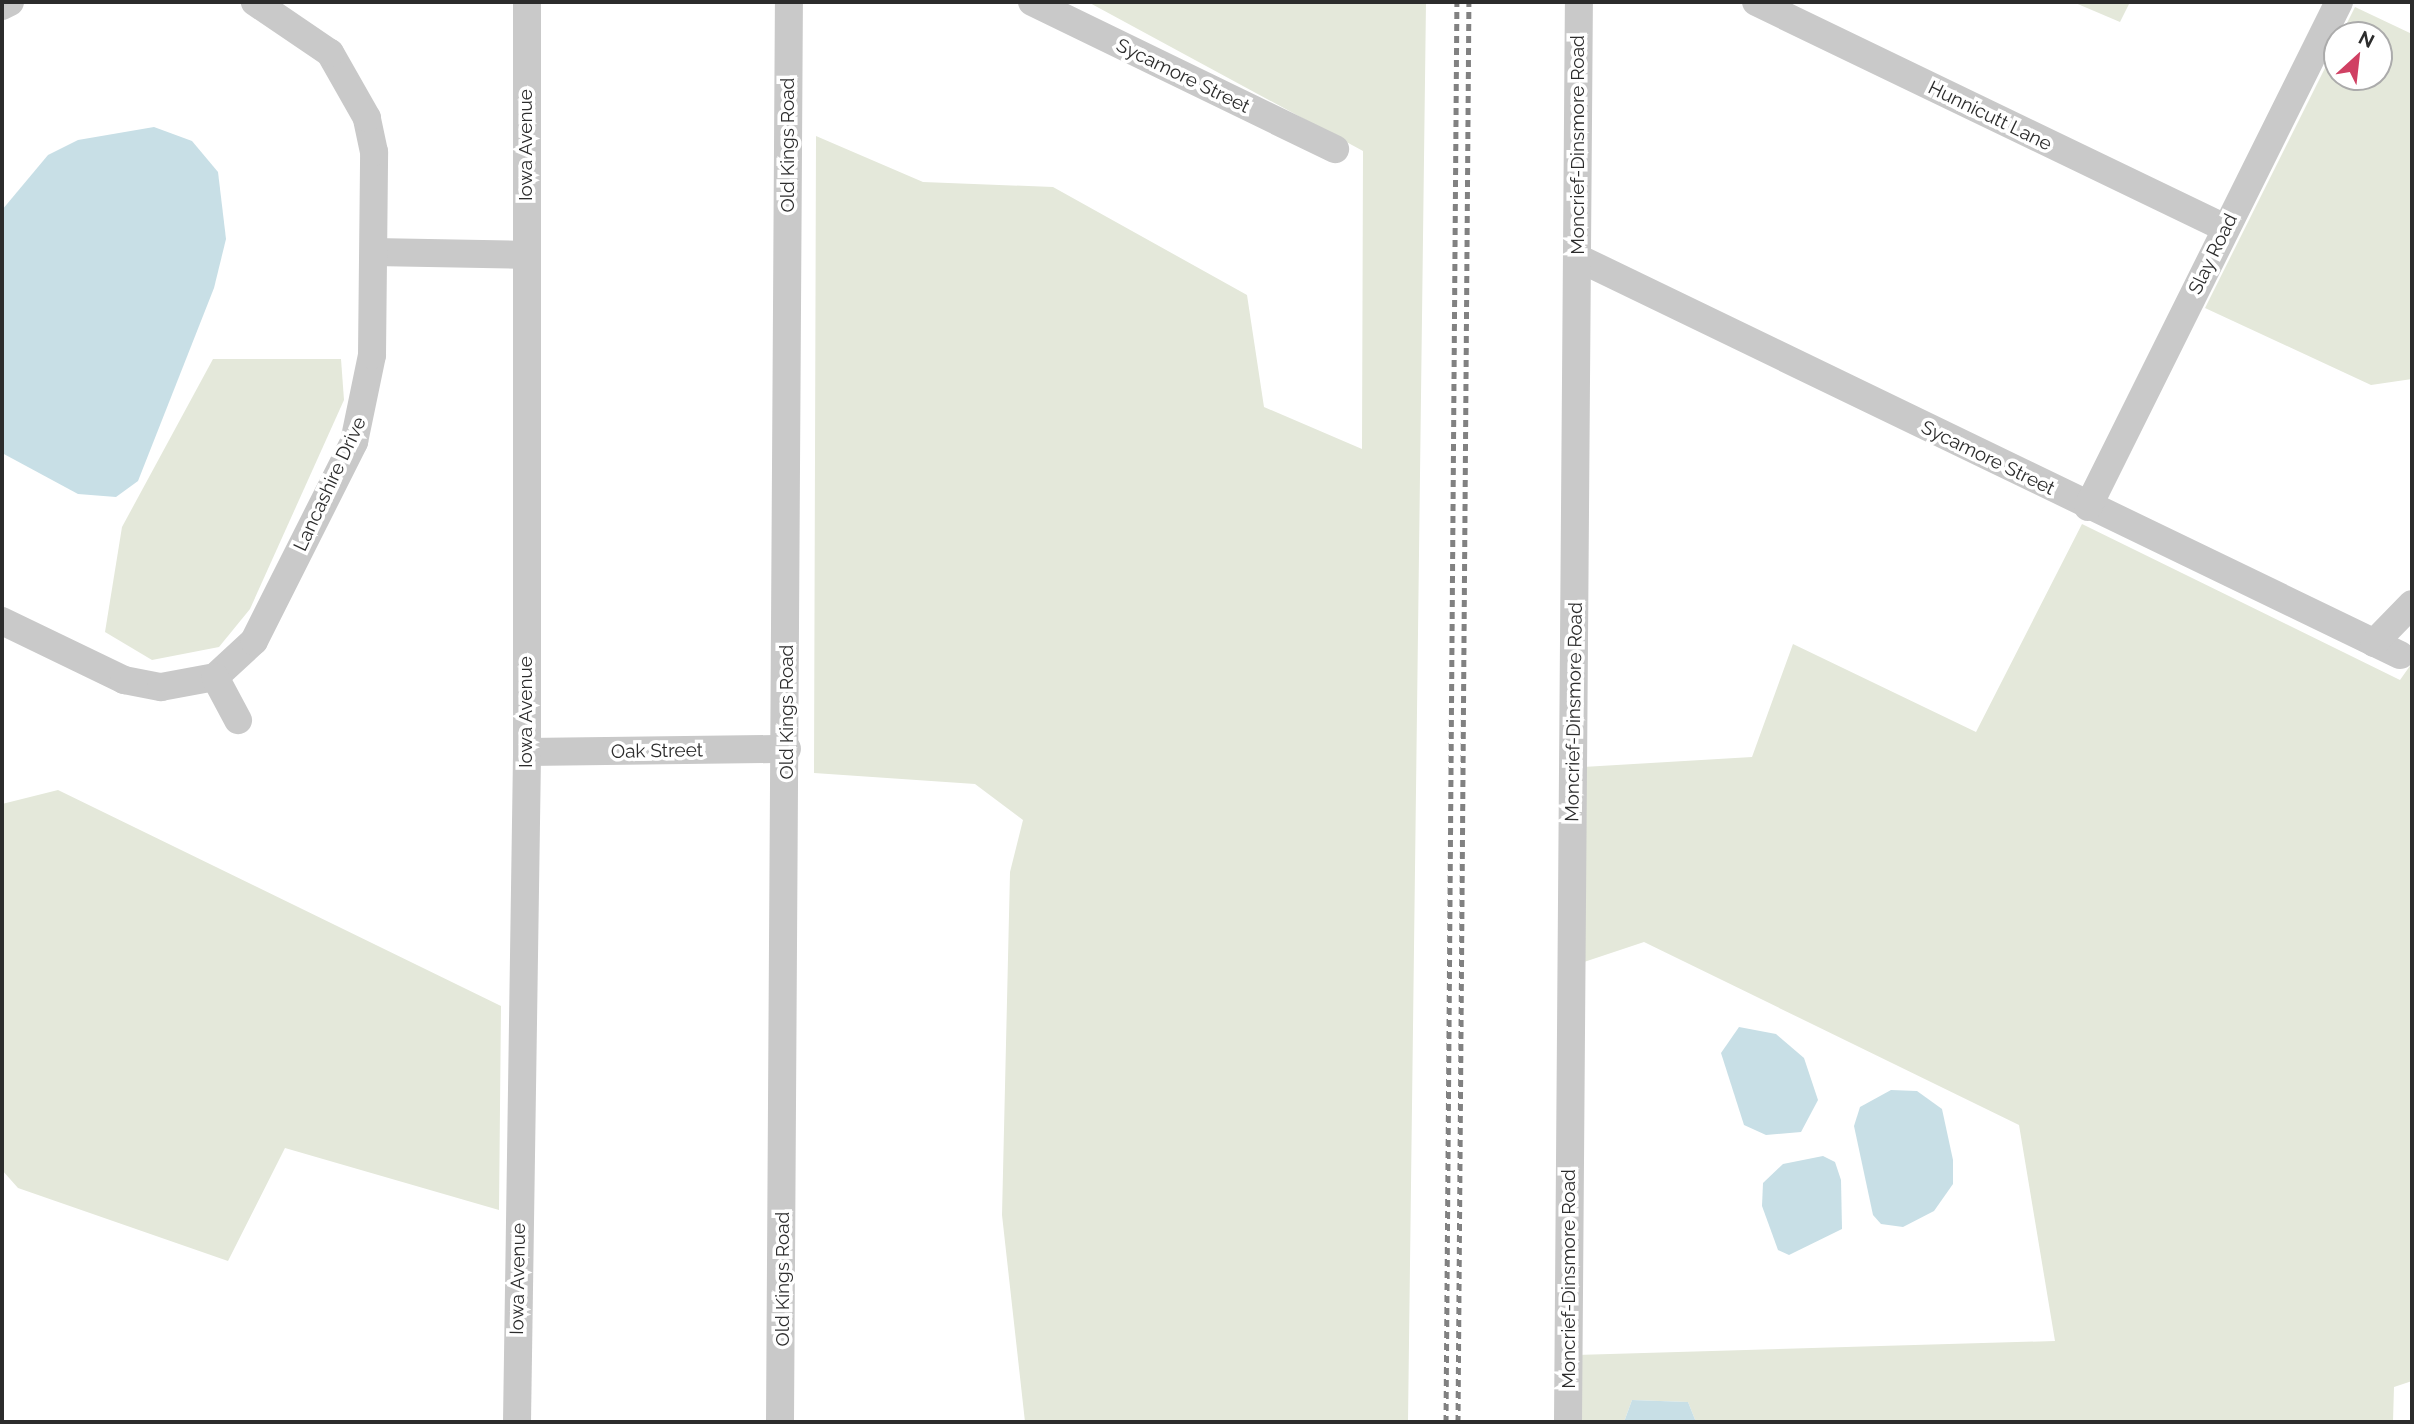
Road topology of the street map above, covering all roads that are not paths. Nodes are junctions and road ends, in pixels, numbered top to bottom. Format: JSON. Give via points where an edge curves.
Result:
{"nodes":[{"id":1,"x":10,"y":2,"type":"edge"},
{"id":2,"x":255,"y":2,"type":"edge"},
{"id":3,"x":527,"y":2,"type":"edge"},
{"id":4,"x":789,"y":2,"type":"edge"},
{"id":5,"x":1032,"y":2,"type":"edge"},
{"id":6,"x":1579,"y":2,"type":"edge"},
{"id":7,"x":1756,"y":2,"type":"edge"},
{"id":8,"x":2339,"y":2,"type":"edge"},
{"id":9,"x":2,"y":6,"type":"edge"},
{"id":10,"x":1335,"y":149,"type":"dead end"},
{"id":11,"x":2225,"y":228,"type":"junction"},
{"id":12,"x":374,"y":252,"type":"junction"},
{"id":13,"x":525,"y":255,"type":"junction"},
{"id":14,"x":1578,"y":258,"type":"junction"},
{"id":15,"x":2088,"y":507,"type":"junction"},
{"id":16,"x":2412,"y":604,"type":"edge"},
{"id":17,"x":2,"y":621,"type":"edge"},
{"id":18,"x":2374,"y":643,"type":"junction"},
{"id":19,"x":2400,"y":655,"type":"dead end"},
{"id":20,"x":215,"y":677,"type":"junction"},
{"id":21,"x":238,"y":720,"type":"dead end"},
{"id":22,"x":787,"y":749,"type":"junction"},
{"id":23,"x":527,"y":752,"type":"junction"},
{"id":24,"x":517,"y":1422,"type":"edge"},
{"id":25,"x":780,"y":1422,"type":"edge"},
{"id":26,"x":1568,"y":1422,"type":"edge"}],
"edges":[{"from":1,"to":9,"type":"street"},
{"from":2,"to":12,"type":"street","name":"Lancashire Drive","via":[[330,53],[354,88],[374,152]]},
{"from":3,"to":13,"type":"street","name":"Iowa Avenue"},
{"from":4,"to":22,"type":"street","name":"Old Kings Road"},
{"from":5,"to":10,"type":"street","name":"Sycamore Street"},
{"from":6,"to":14,"type":"street","name":"Moncrief-Dinsmore Road"},
{"from":7,"to":11,"type":"street","name":"Hunnicutt Lane"},
{"from":8,"to":11,"type":"street","name":"Slay Road"},
{"from":11,"to":15,"type":"street","name":"Slay Road"},
{"from":12,"to":13,"type":"street"},
{"from":12,"to":20,"type":"street","name":"Lancashire Drive","via":[[372,355],[354,442],[254,641]]},
{"from":13,"to":23,"type":"street","name":"Iowa Avenue"},
{"from":14,"to":15,"type":"street","name":"Sycamore Street"},
{"from":14,"to":26,"type":"street","name":"Moncrief-Dinsmore Road"},
{"from":15,"to":18,"type":"street","name":"Sycamore Street"},
{"from":16,"to":18,"type":"street"},
{"from":17,"to":20,"type":"street","via":[[124,680],[161,687]]},
{"from":18,"to":19,"type":"street","name":"Sycamore Street"},
{"from":20,"to":21,"type":"street"},
{"from":22,"to":23,"type":"street","name":"Oak Street"},
{"from":22,"to":25,"type":"street","name":"Old Kings Road"},
{"from":23,"to":24,"type":"street","name":"Iowa Avenue"}]}
